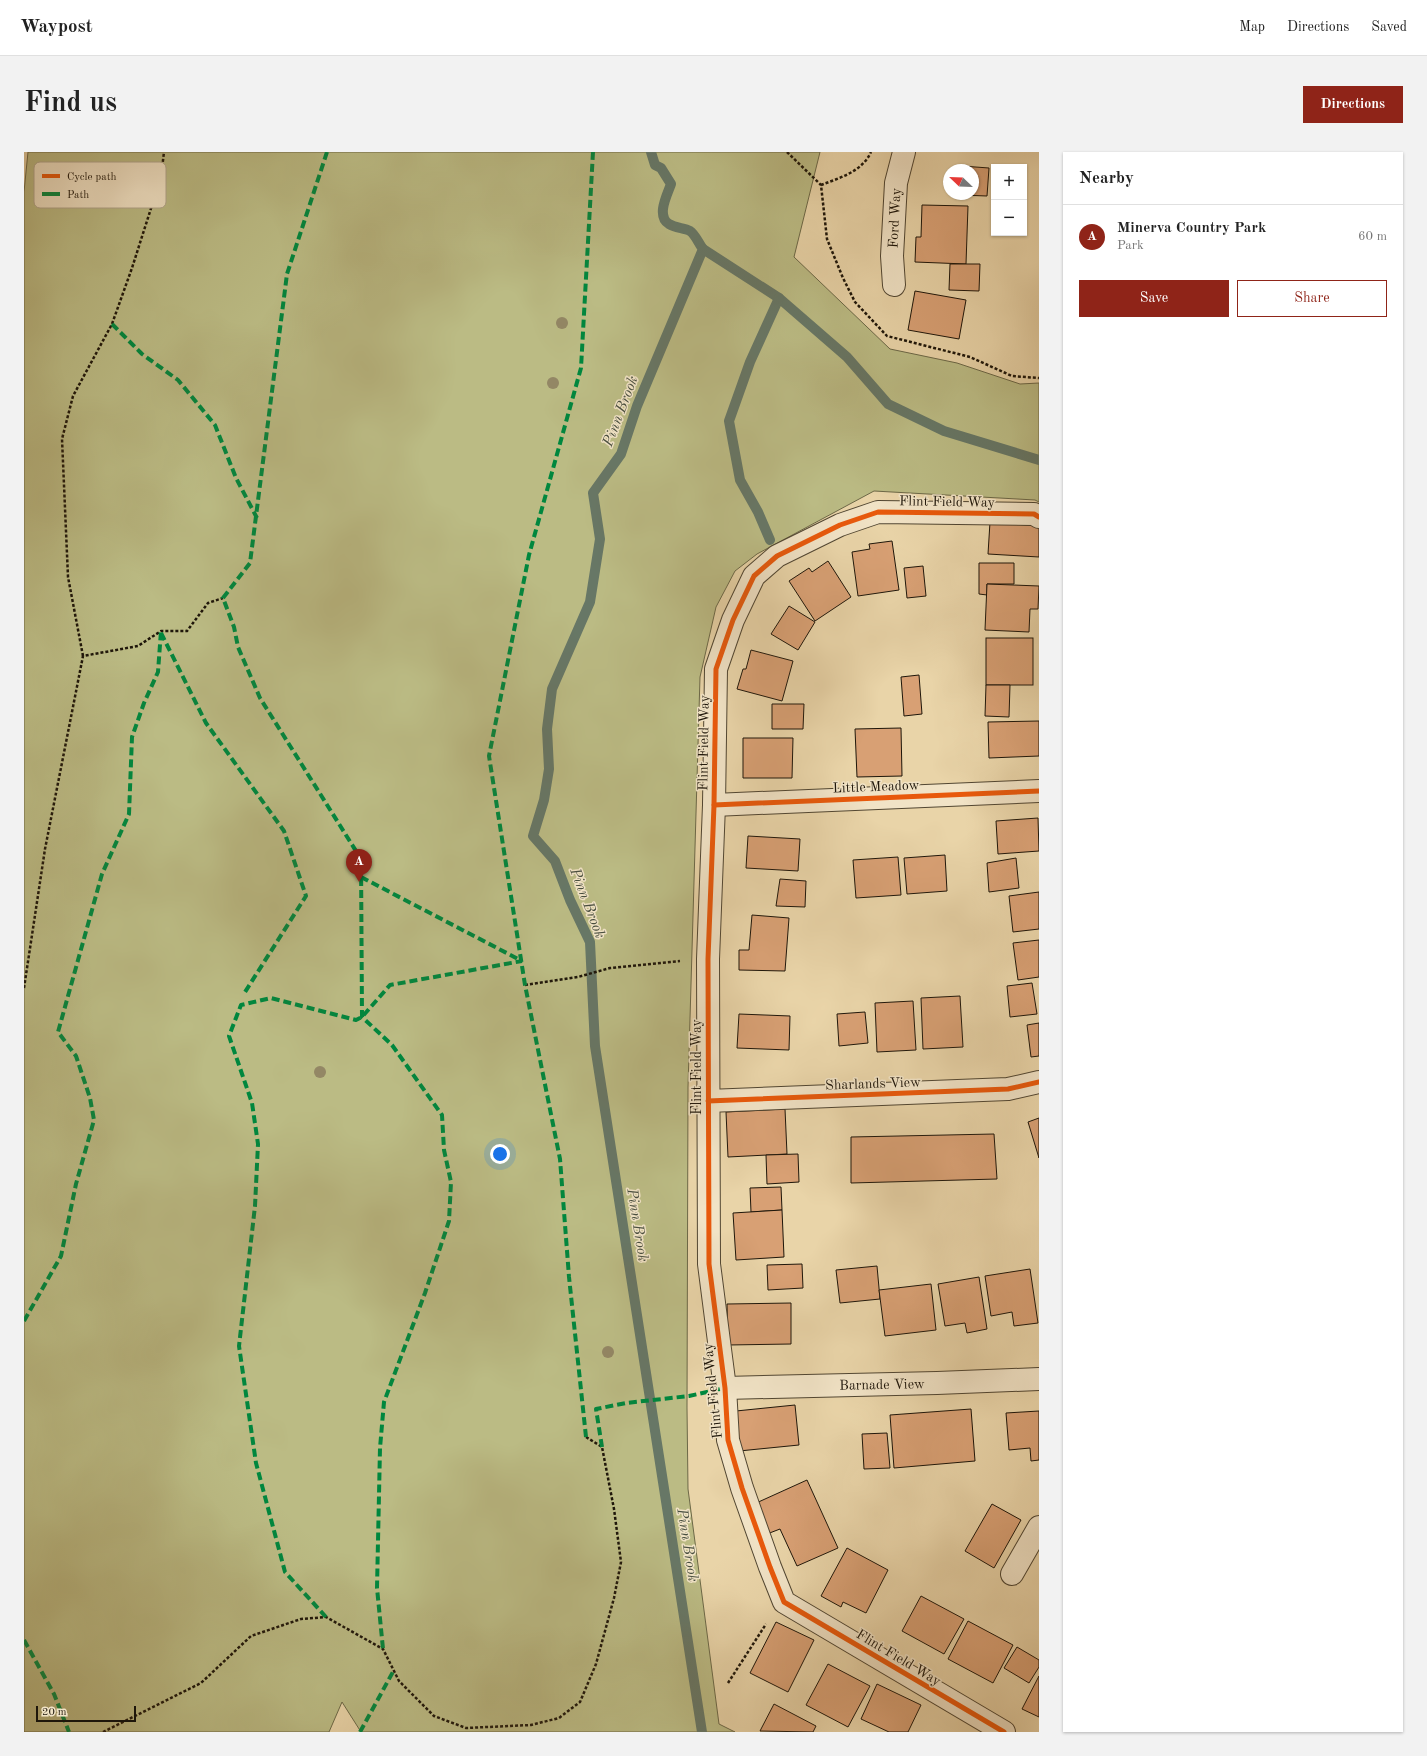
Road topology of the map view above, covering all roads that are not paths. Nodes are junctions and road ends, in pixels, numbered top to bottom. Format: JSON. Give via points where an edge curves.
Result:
{"nodes":[{"id":1,"x":904,"y":152,"type":"edge"},
{"id":2,"x":894,"y":285,"type":"dead end"},
{"id":3,"x":1039,"y":517,"type":"edge"},
{"id":4,"x":1039,"y":791,"type":"edge"},
{"id":5,"x":714,"y":805,"type":"junction"},
{"id":6,"x":1039,"y":1082,"type":"edge"},
{"id":7,"x":708,"y":1102,"type":"junction"},
{"id":8,"x":1039,"y":1378,"type":"edge"},
{"id":9,"x":725,"y":1388,"type":"junction"},
{"id":10,"x":1039,"y":1527,"type":"edge"},
{"id":11,"x":1012,"y":1574,"type":"dead end"},
{"id":12,"x":1004,"y":1732,"type":"edge"}],
"edges":[{"from":1,"to":2,"type":"street","name":"Ford Way","via":[[896,183],[892,256]]},
{"from":3,"to":5,"type":"street","name":"Flint Field Way","via":[[1034,514],[878,512],[840,525],[777,556],[754,576],[733,620],[716,669]]},
{"from":4,"to":5,"type":"street","name":"Little Meadow"},
{"from":5,"to":7,"type":"street","name":"Flint Field Way","via":[[708,959]]},
{"from":6,"to":7,"type":"street","name":"Sharlands View","via":[[1008,1089]]},
{"from":7,"to":9,"type":"street","name":"Flint Field Way","via":[[709,1264]]},
{"from":8,"to":9,"type":"street","name":"Barnade View"},
{"from":9,"to":12,"type":"street","name":"Flint Field Way","via":[[728,1440],[742,1488],[784,1602]]},
{"from":10,"to":11,"type":"street"}]}
